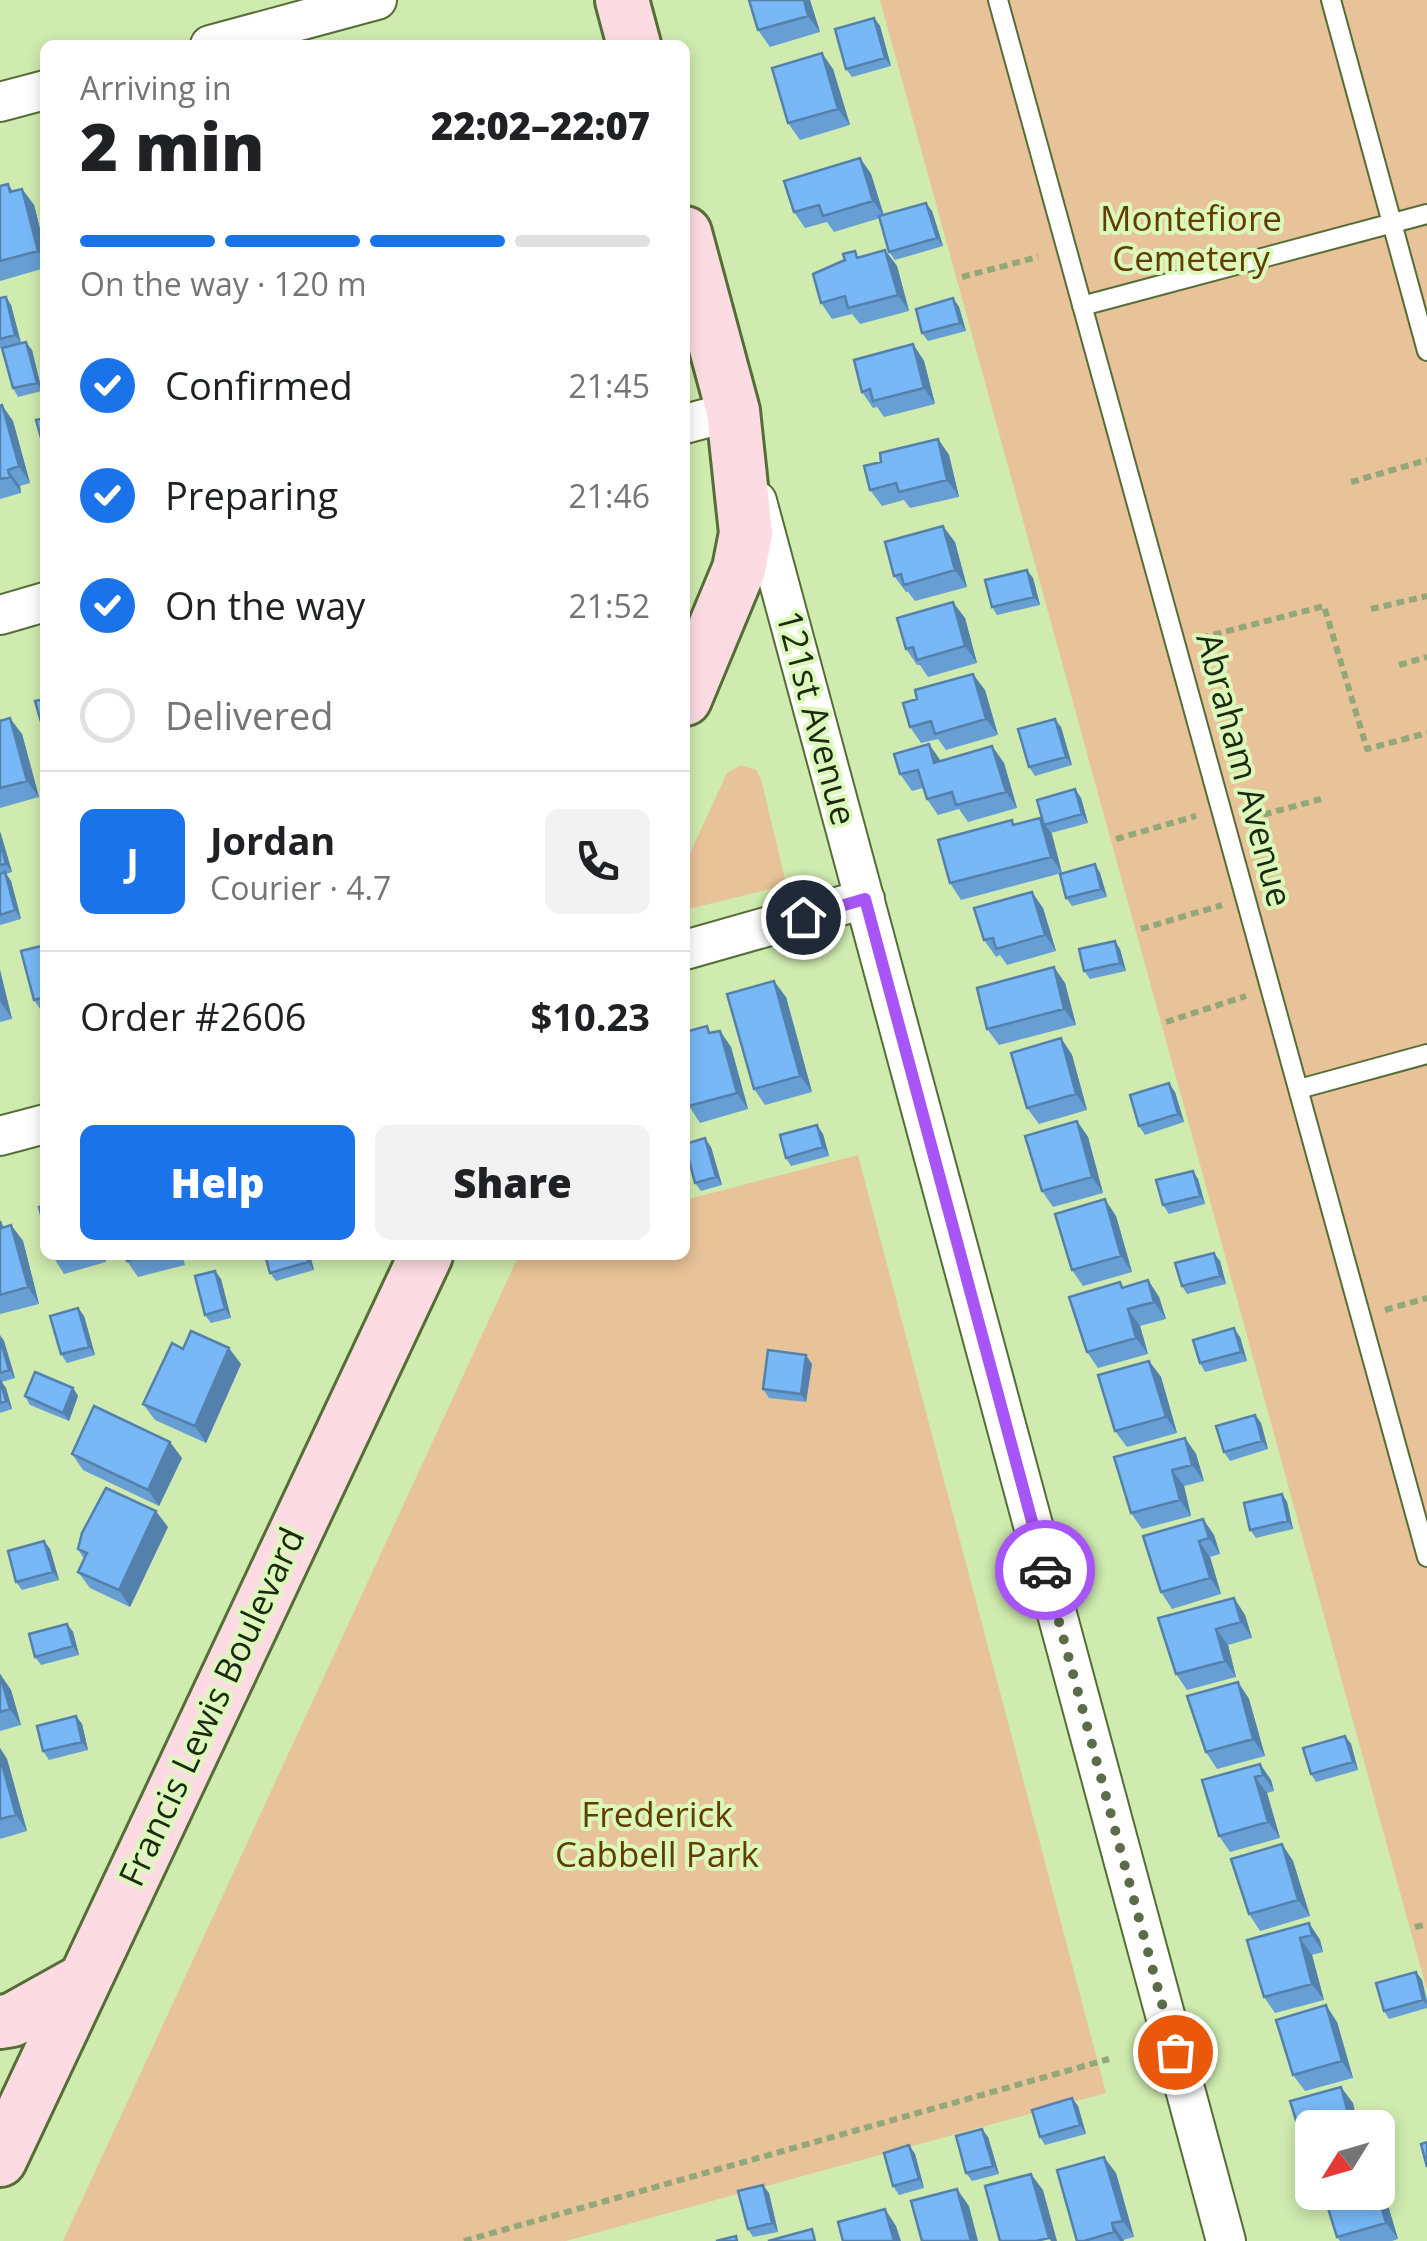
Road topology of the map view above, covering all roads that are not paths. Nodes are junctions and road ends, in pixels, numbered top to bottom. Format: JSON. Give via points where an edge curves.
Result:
{"nodes":[{"id":1,"x":376,"y":0,"type":"edge"},
{"id":2,"x":622,"y":0,"type":"edge"},
{"id":3,"x":998,"y":0,"type":"edge"},
{"id":4,"x":1330,"y":0,"type":"edge"},
{"id":5,"x":228,"y":40,"type":"edge"},
{"id":6,"x":633,"y":40,"type":"edge"},
{"id":7,"x":40,"y":91,"type":"edge"},
{"id":8,"x":0,"y":102,"type":"edge"},
{"id":9,"x":1427,"y":214,"type":"edge"},
{"id":10,"x":1392,"y":224,"type":"junction"},
{"id":11,"x":690,"y":272,"type":"edge"},
{"id":12,"x":1082,"y":306,"type":"junction"},
{"id":13,"x":1427,"y":350,"type":"edge"},
{"id":14,"x":709,"y":418,"type":"edge"},
{"id":15,"x":40,"y":603,"type":"edge"},
{"id":16,"x":0,"y":614,"type":"edge"},
{"id":17,"x":690,"y":687,"type":"edge"},
{"id":18,"x":865,"y":899,"type":"junction"},
{"id":19,"x":690,"y":949,"type":"edge"},
{"id":20,"x":1427,"y":1054,"type":"edge"},
{"id":21,"x":1299,"y":1090,"type":"junction"},
{"id":22,"x":40,"y":1125,"type":"edge"},
{"id":23,"x":0,"y":1136,"type":"edge"},
{"id":24,"x":424,"y":1260,"type":"edge"},
{"id":25,"x":1427,"y":1557,"type":"edge"},
{"id":26,"x":82,"y":1982,"type":"junction"},
{"id":27,"x":0,"y":2022,"type":"edge"},
{"id":28,"x":0,"y":2160,"type":"edge"},
{"id":29,"x":1226,"y":2241,"type":"edge"}],
"edges":[{"from":1,"to":5,"type":"street"},
{"from":2,"to":6,"type":"main road"},
{"from":3,"to":12,"type":"lane","name":"Abraham Avenue"},
{"from":4,"to":10,"type":"lane"},
{"from":7,"to":8,"type":"street"},
{"from":9,"to":10,"type":"lane"},
{"from":10,"to":12,"type":"lane"},
{"from":10,"to":13,"type":"lane"},
{"from":11,"to":14,"type":"main road"},
{"from":12,"to":21,"type":"lane","name":"Abraham Avenue"},
{"from":14,"to":17,"type":"main road","via":[[746,533],[739,569]]},
{"from":14,"to":18,"type":"street","name":"121st Avenue"},
{"from":15,"to":16,"type":"street"},
{"from":18,"to":19,"type":"street"},
{"from":18,"to":29,"type":"street","name":"121st Avenue"},
{"from":20,"to":21,"type":"lane"},
{"from":21,"to":25,"type":"lane","name":"Abraham Avenue"},
{"from":22,"to":23,"type":"street"},
{"from":24,"to":26,"type":"main road","name":"Francis Lewis Boulevard"},
{"from":26,"to":27,"type":"main road"},
{"from":26,"to":28,"type":"main road","name":"Francis Lewis Boulevard"}]}
